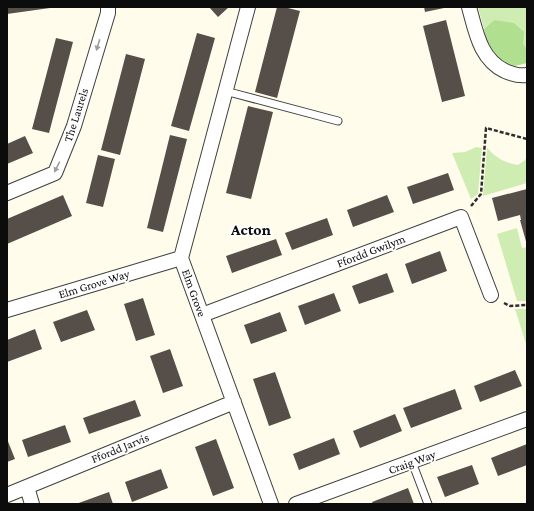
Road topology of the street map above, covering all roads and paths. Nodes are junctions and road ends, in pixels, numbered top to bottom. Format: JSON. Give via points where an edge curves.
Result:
{"nodes":[{"id":1,"x":108,"y":7,"type":"edge"},
{"id":2,"x":248,"y":7,"type":"edge"},
{"id":3,"x":469,"y":7,"type":"edge"},
{"id":4,"x":527,"y":74,"type":"edge"},
{"id":5,"x":225,"y":91,"type":"junction"},
{"id":6,"x":338,"y":121,"type":"dead end"},
{"id":7,"x":527,"y":139,"type":"edge"},
{"id":8,"x":7,"y":193,"type":"edge"},
{"id":9,"x":461,"y":217,"type":"junction"},
{"id":10,"x":181,"y":258,"type":"junction"},
{"id":11,"x":491,"y":295,"type":"joint"},
{"id":12,"x":527,"y":305,"type":"edge"},
{"id":13,"x":7,"y":310,"type":"edge"},
{"id":14,"x":202,"y":315,"type":"junction"},
{"id":15,"x":234,"y":402,"type":"junction"},
{"id":16,"x":527,"y":419,"type":"edge"},
{"id":17,"x":412,"y":462,"type":"junction"},
{"id":18,"x":27,"y":487,"type":"junction"},
{"id":19,"x":7,"y":495,"type":"edge"},
{"id":20,"x":32,"y":504,"type":"edge"},
{"id":21,"x":271,"y":504,"type":"edge"},
{"id":22,"x":296,"y":504,"type":"edge"},
{"id":23,"x":428,"y":504,"type":"edge"}],
"edges":[{"from":1,"to":8,"type":"street","name":"The Laurels","one_way":true,"via":[[74,126],[55,173]]},
{"from":2,"to":5,"type":"street","name":"Elm Grove"},
{"from":3,"to":4,"type":"street","via":[[487,57],[498,67],[511,73]]},
{"from":5,"to":6,"type":"lane"},
{"from":5,"to":10,"type":"street","name":"Elm Grove"},
{"from":7,"to":9,"type":"path","via":[[486,128],[481,194]]},
{"from":9,"to":11,"type":"street"},
{"from":9,"to":14,"type":"street","name":"Ffordd Gwilym"},
{"from":10,"to":13,"type":"street","name":"Elm Grove Way"},
{"from":10,"to":14,"type":"street","name":"Elm Grove"},
{"from":11,"to":12,"type":"path","via":[[510,306]]},
{"from":14,"to":15,"type":"street","name":"Elm Grove"},
{"from":15,"to":18,"type":"street","name":"Ffordd Jarvis"},
{"from":15,"to":21,"type":"street","name":"Elm Grove"},
{"from":16,"to":17,"type":"street","name":"Craig Way"},
{"from":17,"to":22,"type":"street","name":"Craig Way"},
{"from":17,"to":23,"type":"lane"},
{"from":18,"to":19,"type":"street","name":"Ffordd Jarvis"},
{"from":18,"to":20,"type":"street"}]}
